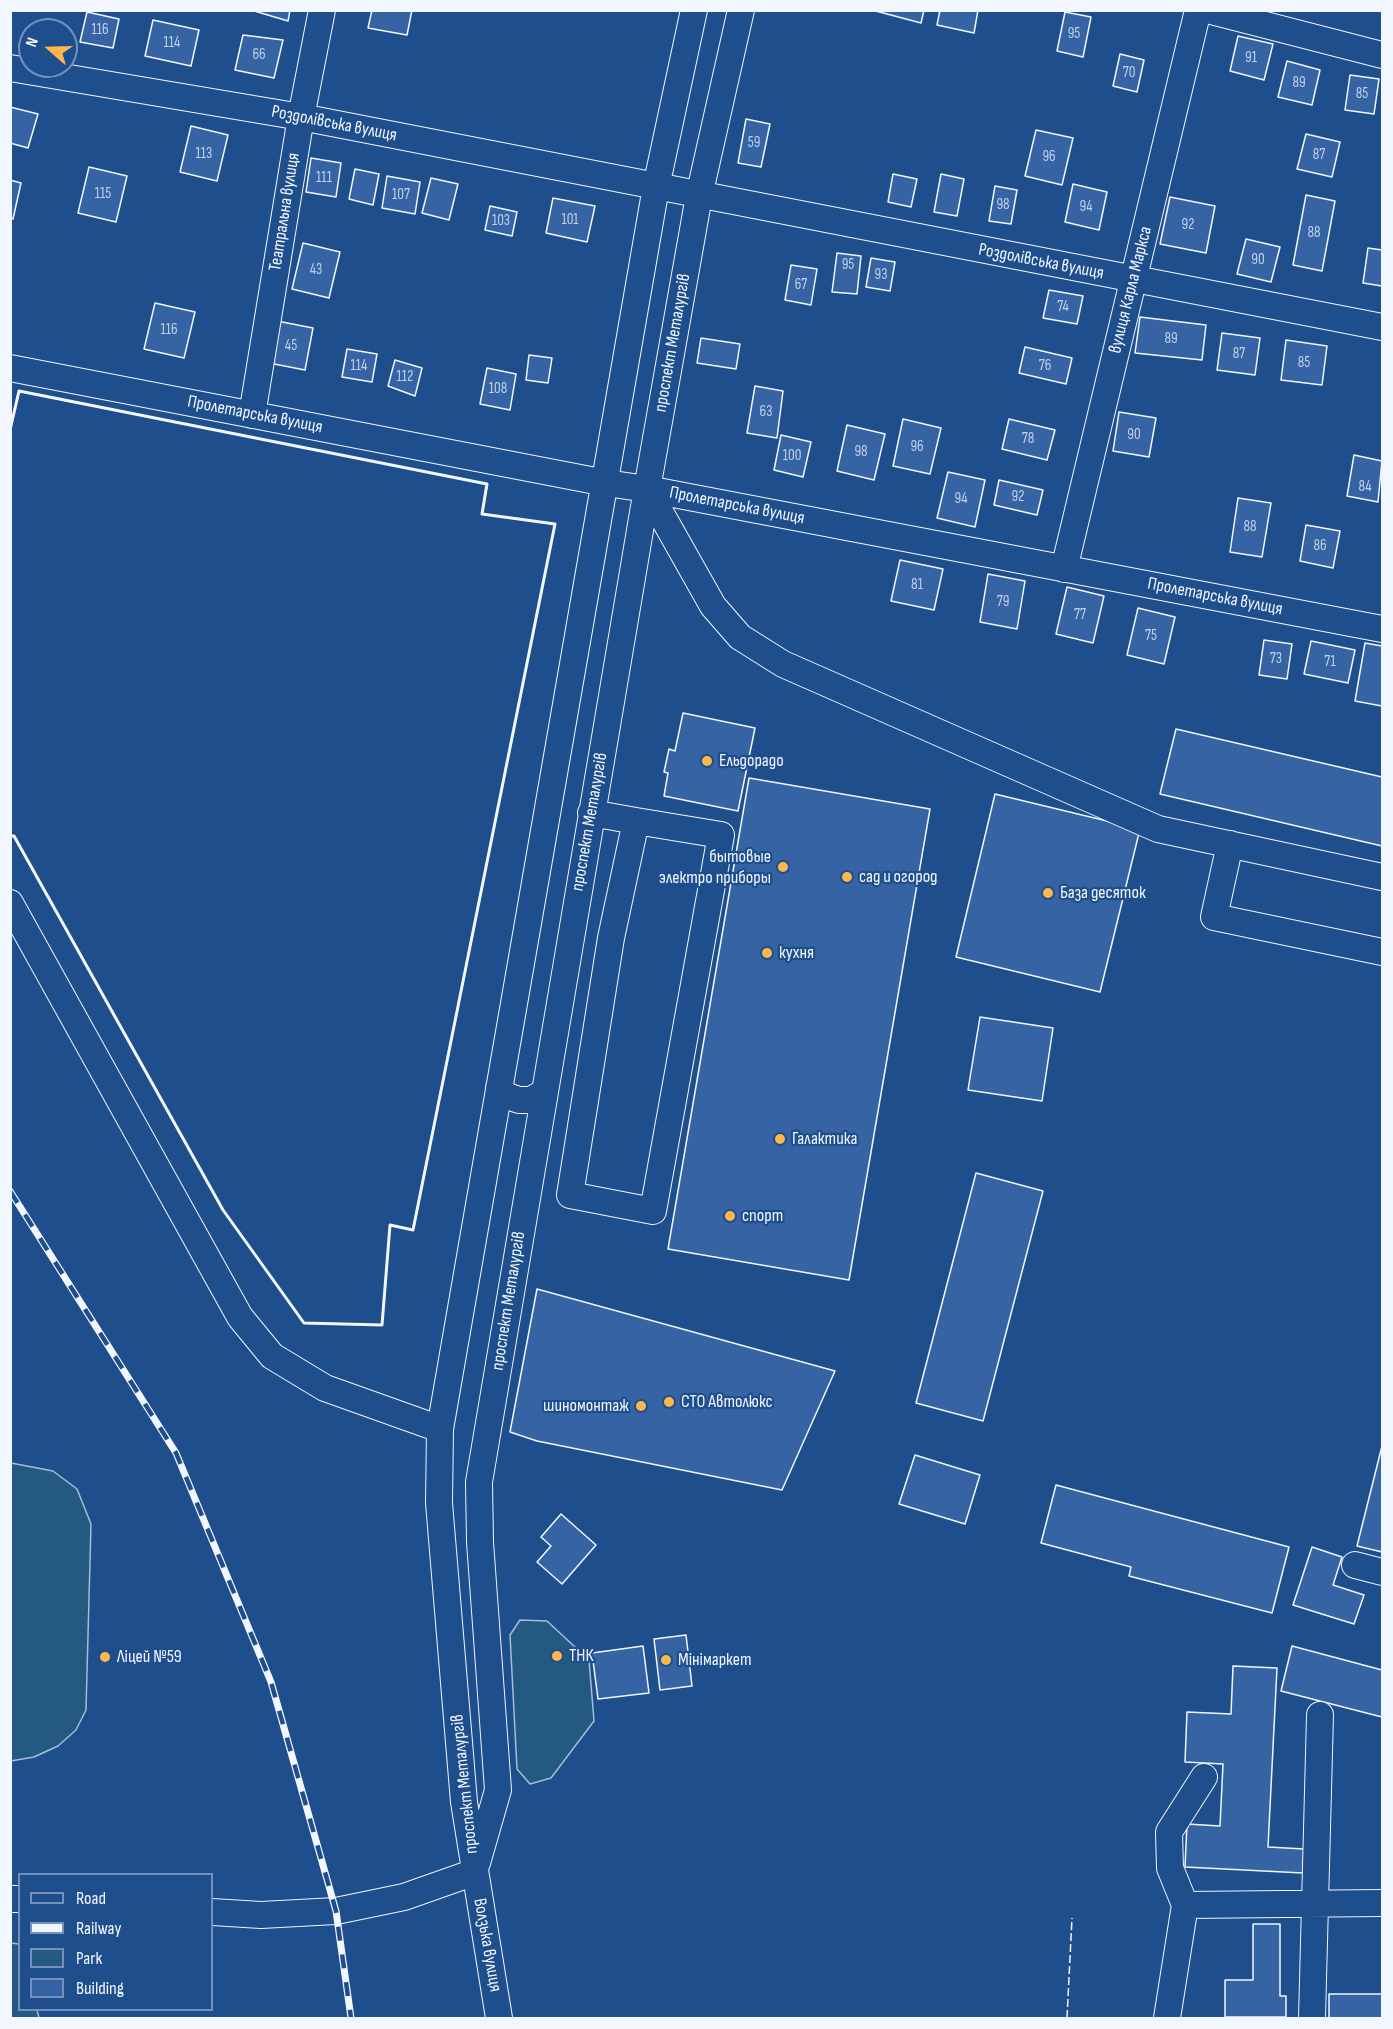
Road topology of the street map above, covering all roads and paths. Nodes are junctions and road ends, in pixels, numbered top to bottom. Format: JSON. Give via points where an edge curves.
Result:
{"nodes":[{"id":1,"x":322,"y":10,"type":"edge"},
{"id":2,"x":694,"y":10,"type":"edge"},
{"id":3,"x":741,"y":10,"type":"edge"},
{"id":4,"x":1198,"y":10,"type":"edge"},
{"id":5,"x":1207,"y":10,"type":"edge"},
{"id":6,"x":1383,"y":55,"type":"edge"},
{"id":7,"x":10,"y":68,"type":"edge"},
{"id":8,"x":301,"y":117,"type":"junction"},
{"id":9,"x":656,"y":187,"type":"junction"},
{"id":10,"x":699,"y":196,"type":"junction"},
{"id":11,"x":1133,"y":280,"type":"junction"},
{"id":12,"x":1383,"y":327,"type":"edge"},
{"id":13,"x":10,"y":368,"type":"edge"},
{"id":14,"x":252,"y":415,"type":"junction"},
{"id":15,"x":606,"y":483,"type":"junction"},
{"id":16,"x":647,"y":489,"type":"junction"},
{"id":17,"x":1064,"y":569,"type":"junction"},
{"id":18,"x":1383,"y":628,"type":"edge"},
{"id":19,"x":591,"y":813,"type":"junction"},
{"id":20,"x":636,"y":821,"type":"junction"},
{"id":21,"x":1230,"y":844,"type":"junction"},
{"id":22,"x":1383,"y":877,"type":"edge"},
{"id":23,"x":10,"y":903,"type":"edge"},
{"id":24,"x":1383,"y":952,"type":"edge"},
{"id":25,"x":499,"y":1088,"type":"junction"},
{"id":26,"x":543,"y":1093,"type":"junction"},
{"id":27,"x":440,"y":1429,"type":"junction"},
{"id":28,"x":1355,"y":1565,"type":"dead end"},
{"id":29,"x":1383,"y":1572,"type":"edge"},
{"id":30,"x":1320,"y":1715,"type":"dead end"},
{"id":31,"x":1204,"y":1777,"type":"dead end"},
{"id":32,"x":475,"y":1872,"type":"junction"},
{"id":33,"x":1315,"y":1903,"type":"junction"},
{"id":34,"x":1383,"y":1903,"type":"edge"},
{"id":35,"x":1185,"y":1905,"type":"junction"},
{"id":36,"x":213,"y":1912,"type":"edge"},
{"id":37,"x":499,"y":2019,"type":"edge"},
{"id":38,"x":1167,"y":2019,"type":"edge"},
{"id":39,"x":1312,"y":2019,"type":"edge"}],
"edges":[{"from":1,"to":8,"type":"street","name":"Театральна вулиця"},
{"from":2,"to":9,"type":"street","name":"проспект Металургів"},
{"from":3,"to":10,"type":"street","name":"проспект Металургів"},
{"from":4,"to":11,"type":"street","name":"вулиця Карла Маркса"},
{"from":5,"to":6,"type":"street"},
{"from":7,"to":8,"type":"street","name":"Роздолівська вулиця"},
{"from":8,"to":9,"type":"street","name":"Роздолівська вулиця"},
{"from":8,"to":14,"type":"street","name":"Театральна вулиця"},
{"from":9,"to":10,"type":"street","name":"Роздолівська вулиця"},
{"from":9,"to":15,"type":"street","name":"проспект Металургів"},
{"from":10,"to":11,"type":"street","name":"Роздолівська вулиця"},
{"from":10,"to":16,"type":"street","name":"проспект Металургів"},
{"from":11,"to":12,"type":"street","name":"Роздолівська вулиця"},
{"from":11,"to":17,"type":"street","name":"вулиця Карла Маркса"},
{"from":13,"to":14,"type":"street","name":"Пролетарська вулиця"},
{"from":14,"to":15,"type":"street","name":"Пролетарська вулиця"},
{"from":15,"to":16,"type":"street","name":"Пролетарська вулиця"},
{"from":15,"to":25,"type":"street","name":"проспект Металургів"},
{"from":16,"to":17,"type":"street","name":"Пролетарська вулиця"},
{"from":16,"to":19,"type":"street","name":"проспект Металургів"},
{"from":16,"to":21,"type":"street","name":"Пролетарська вулиця","via":[[713,606],[740,637],[783,664],[1158,829]]},
{"from":17,"to":18,"type":"street","name":"Пролетарська вулиця"},
{"from":19,"to":20,"type":"street"},
{"from":19,"to":26,"type":"street","name":"проспект Металургів"},
{"from":20,"to":20,"type":"street","via":[[611,938],[570,1195],[653,1211],[721,835]]},
{"from":21,"to":22,"type":"street","name":"Пролетарська вулиця"},
{"from":21,"to":24,"type":"street","via":[[1214,917]]},
{"from":23,"to":27,"type":"street","via":[[240,1317],[272,1356],[325,1388]]},
{"from":25,"to":26,"type":"street","via":[[519,1100],[531,1100]]},
{"from":25,"to":27,"type":"street","name":"проспект Металургів"},
{"from":26,"to":32,"type":"street","name":"проспект Металургів","via":[[479,1482],[498,1790]]},
{"from":27,"to":32,"type":"street","name":"проспект Металургів","via":[[439,1503],[464,1802]]},
{"from":28,"to":29,"type":"street"},
{"from":30,"to":33,"type":"street"},
{"from":31,"to":35,"type":"street","via":[[1169,1832],[1170,1868]]},
{"from":32,"to":36,"type":"street","via":[[404,1897],[336,1911],[261,1915]]},
{"from":32,"to":37,"type":"street","name":"Волзька вулиця"},
{"from":33,"to":34,"type":"street"},
{"from":33,"to":35,"type":"street"},
{"from":33,"to":39,"type":"street"},
{"from":35,"to":38,"type":"street"}]}
